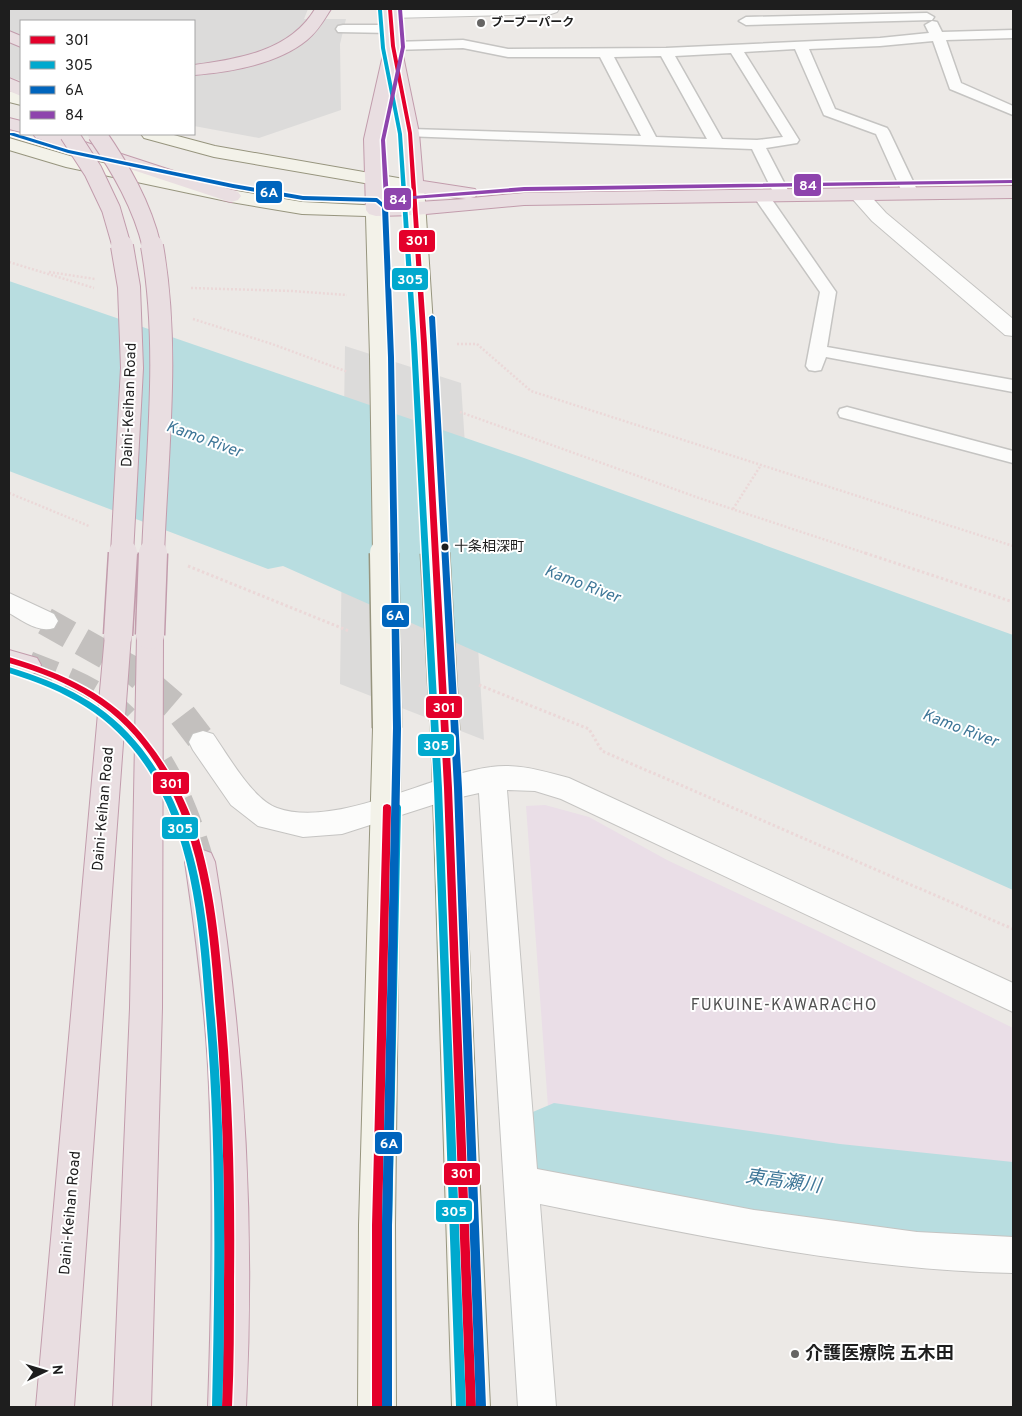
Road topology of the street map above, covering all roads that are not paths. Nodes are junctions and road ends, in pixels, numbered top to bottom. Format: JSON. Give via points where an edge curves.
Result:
{"nodes":[{"id":1,"x":323,"y":9,"type":"edge"},
{"id":2,"x":551,"y":9,"type":"edge"},
{"id":3,"x":925,"y":13,"type":"edge"},
{"id":4,"x":744,"y":15,"type":"edge"},
{"id":5,"x":392,"y":24,"type":"edge"},
{"id":6,"x":343,"y":29,"type":"dead end"},
{"id":7,"x":1013,"y":34,"type":"edge"},
{"id":8,"x":938,"y":36,"type":"junction"},
{"id":9,"x":800,"y":45,"type":"junction"},
{"id":10,"x":756,"y":46,"type":"junction"},
{"id":11,"x":735,"y":48,"type":"junction"},
{"id":12,"x":666,"y":52,"type":"junction"},
{"id":13,"x":605,"y":53,"type":"junction"},
{"id":14,"x":195,"y":70,"type":"edge"},
{"id":15,"x":9,"y":83,"type":"edge"},
{"id":16,"x":20,"y":90,"type":"edge"},
{"id":17,"x":1013,"y":111,"type":"edge"},
{"id":18,"x":410,"y":133,"type":"junction"},
{"id":19,"x":45,"y":135,"type":"edge"},
{"id":20,"x":71,"y":135,"type":"edge"},
{"id":21,"x":98,"y":135,"type":"edge"},
{"id":22,"x":154,"y":135,"type":"edge"},
{"id":23,"x":651,"y":142,"type":"junction"},
{"id":24,"x":9,"y":144,"type":"edge"},
{"id":25,"x":717,"y":144,"type":"junction"},
{"id":26,"x":757,"y":145,"type":"junction"},
{"id":27,"x":375,"y":180,"type":"junction"},
{"id":28,"x":414,"y":186,"type":"junction"},
{"id":29,"x":1013,"y":192,"type":"edge"},
{"id":30,"x":911,"y":194,"type":"junction"},
{"id":31,"x":859,"y":195,"type":"junction"},
{"id":32,"x":231,"y":196,"type":"junction"},
{"id":33,"x":783,"y":196,"type":"junction"},
{"id":34,"x":762,"y":197,"type":"junction"},
{"id":35,"x":524,"y":199,"type":"junction"},
{"id":36,"x":415,"y":209,"type":"junction"},
{"id":37,"x":376,"y":210,"type":"junction"},
{"id":38,"x":1013,"y":330,"type":"edge"},
{"id":39,"x":1013,"y":386,"type":"edge"},
{"id":40,"x":847,"y":413,"type":"dead end"},
{"id":41,"x":1013,"y":457,"type":"edge"},
{"id":42,"x":9,"y":602,"type":"edge"},
{"id":43,"x":45,"y":622,"type":"tunnel mouth"},
{"id":44,"x":203,"y":742,"type":"tunnel mouth"},
{"id":45,"x":492,"y":778,"type":"junction"},
{"id":46,"x":448,"y":788,"type":"junction"},
{"id":47,"x":387,"y":807,"type":"junction"},
{"id":48,"x":200,"y":862,"type":"tunnel mouth"},
{"id":49,"x":1013,"y":998,"type":"edge"},
{"id":50,"x":521,"y":1183,"type":"junction"},
{"id":51,"x":1013,"y":1255,"type":"edge"},
{"id":52,"x":55,"y":1407,"type":"edge"},
{"id":53,"x":132,"y":1407,"type":"edge"},
{"id":54,"x":227,"y":1407,"type":"edge"},
{"id":55,"x":377,"y":1407,"type":"edge"},
{"id":56,"x":471,"y":1407,"type":"edge"},
{"id":57,"x":537,"y":1407,"type":"edge"}],
"edges":[{"from":1,"to":14,"type":"highway","via":[[308,30],[276,50],[246,61]]},
{"from":2,"to":5,"type":"street"},
{"from":3,"to":4,"type":"lane"},
{"from":3,"to":8,"type":"lane"},
{"from":4,"to":10,"type":"lane"},
{"from":5,"to":6,"type":"lane"},
{"from":5,"to":13,"type":"lane","via":[[508,53]]},
{"from":5,"to":18,"type":"highway"},
{"from":5,"to":27,"type":"highway","via":[[373,139]]},
{"from":7,"to":8,"type":"lane"},
{"from":8,"to":9,"type":"lane"},
{"from":8,"to":17,"type":"lane","via":[[955,86]]},
{"from":9,"to":10,"type":"lane"},
{"from":9,"to":30,"type":"lane","via":[[830,112],[882,131]]},
{"from":10,"to":11,"type":"lane"},
{"from":11,"to":12,"type":"lane"},
{"from":11,"to":26,"type":"lane","via":[[792,140]]},
{"from":12,"to":13,"type":"lane"},
{"from":12,"to":25,"type":"lane"},
{"from":13,"to":23,"type":"lane"},
{"from":15,"to":16,"type":"highway"},
{"from":18,"to":23,"type":"lane"},
{"from":18,"to":28,"type":"highway"},
{"from":19,"to":32,"type":"highway"},
{"from":20,"to":52,"type":"highway","name":"Daini-Keihan Road","bridge":true,"via":[[101,184],[126,255],[134,358],[118,635]]},
{"from":21,"to":53,"type":"highway","name":"Daini-Keihan Road","bridge":true,"via":[[134,189],[156,261],[160,298],[161,356],[150,635],[146,1008]]},
{"from":22,"to":27,"type":"street","via":[[214,150]]},
{"from":23,"to":25,"type":"lane"},
{"from":24,"to":32,"type":"street","via":[[66,161]]},
{"from":25,"to":26,"type":"lane"},
{"from":26,"to":33,"type":"lane"},
{"from":27,"to":28,"type":"street"},
{"from":27,"to":37,"type":"highway"},
{"from":28,"to":35,"type":"highway"},
{"from":28,"to":36,"type":"street"},
{"from":29,"to":30,"type":"highway"},
{"from":30,"to":31,"type":"highway"},
{"from":31,"to":33,"type":"highway"},
{"from":31,"to":38,"type":"street","via":[[879,216]]},
{"from":32,"to":37,"type":"street","via":[[302,208]]},
{"from":33,"to":34,"type":"highway"},
{"from":34,"to":35,"type":"highway"},
{"from":34,"to":39,"type":"lane","via":[[828,292],[816,358]]},
{"from":35,"to":36,"type":"highway"},
{"from":36,"to":37,"type":"highway"},
{"from":36,"to":46,"type":"street","bridge":true},
{"from":37,"to":47,"type":"street","bridge":true},
{"from":40,"to":41,"type":"lane"},
{"from":42,"to":43,"type":"street"},
{"from":44,"to":47,"type":"street","via":[[241,797],[268,818],[303,825],[342,822]]},
{"from":45,"to":46,"type":"street"},
{"from":45,"to":49,"type":"street","via":[[535,780],[569,790]]},
{"from":45,"to":50,"type":"street"},
{"from":46,"to":47,"type":"street"},
{"from":46,"to":56,"type":"street"},
{"from":47,"to":55,"type":"street","via":[[377,1225]]},
{"from":48,"to":54,"type":"highway","via":[[212,927],[225,1084],[230,1308]]},
{"from":50,"to":51,"type":"street","via":[[754,1228],[917,1250]]},
{"from":50,"to":57,"type":"street"}]}
